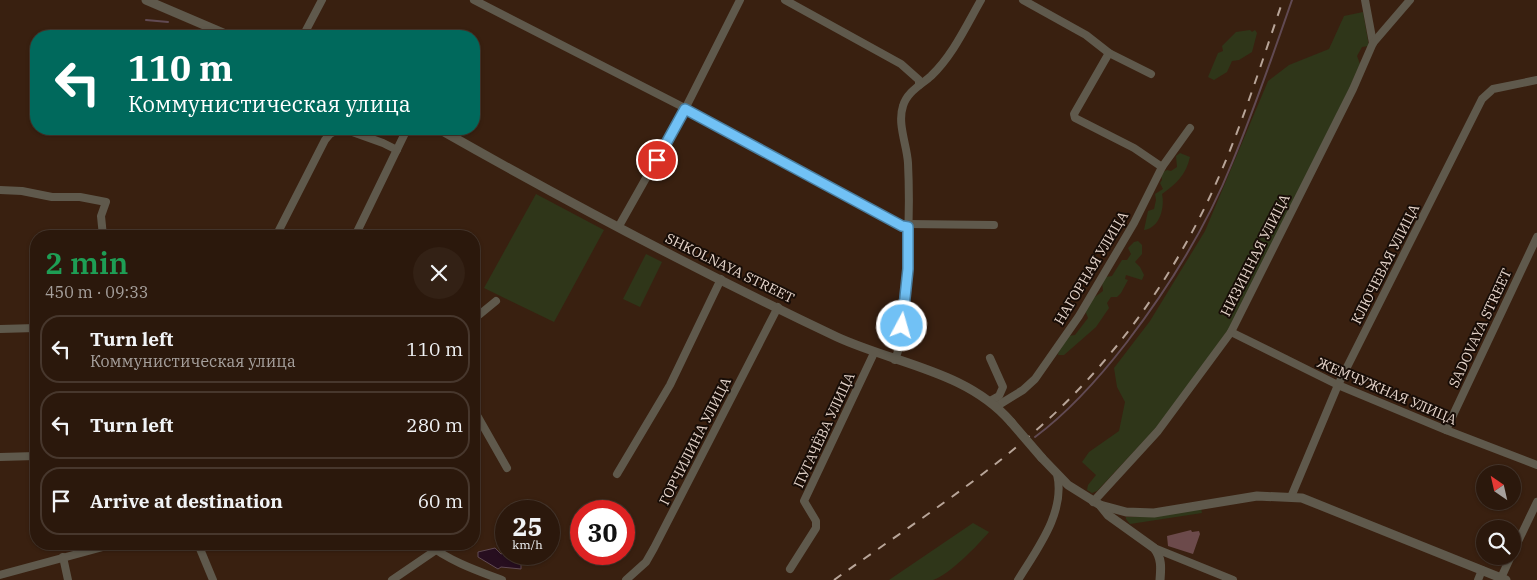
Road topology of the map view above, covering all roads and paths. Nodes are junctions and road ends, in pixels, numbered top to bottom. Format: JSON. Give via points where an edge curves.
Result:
{"nodes":[{"id":1,"x":146,"y":0,"type":"edge"},
{"id":2,"x":322,"y":0,"type":"edge"},
{"id":3,"x":474,"y":0,"type":"edge"},
{"id":4,"x":740,"y":0,"type":"edge"},
{"id":5,"x":786,"y":0,"type":"edge"},
{"id":6,"x":981,"y":0,"type":"edge"},
{"id":7,"x":1023,"y":0,"type":"edge"},
{"id":8,"x":1365,"y":0,"type":"edge"},
{"id":9,"x":1410,"y":0,"type":"edge"},
{"id":10,"x":216,"y":30,"type":"edge"},
{"id":11,"x":306,"y":30,"type":"edge"},
{"id":12,"x":1373,"y":42,"type":"junction"},
{"id":13,"x":1109,"y":53,"type":"junction"},
{"id":14,"x":1151,"y":74,"type":"dead end"},
{"id":15,"x":1537,"y":80,"type":"edge"},
{"id":16,"x":919,"y":85,"type":"junction"},
{"id":17,"x":685,"y":109,"type":"junction"},
{"id":18,"x":1190,"y":128,"type":"dead end"},
{"id":19,"x":329,"y":135,"type":"edge"},
{"id":20,"x":362,"y":135,"type":"edge"},
{"id":21,"x":404,"y":135,"type":"edge"},
{"id":22,"x":450,"y":135,"type":"edge"},
{"id":23,"x":397,"y":150,"type":"junction"},
{"id":24,"x":1162,"y":167,"type":"junction"},
{"id":25,"x":0,"y":190,"type":"edge"},
{"id":26,"x":908,"y":225,"type":"junction"},
{"id":27,"x":994,"y":225,"type":"dead end"},
{"id":28,"x":619,"y":226,"type":"junction"},
{"id":29,"x":102,"y":230,"type":"edge"},
{"id":30,"x":279,"y":230,"type":"edge"},
{"id":31,"x":358,"y":230,"type":"edge"},
{"id":32,"x":1537,"y":237,"type":"edge"},
{"id":33,"x":721,"y":279,"type":"junction"},
{"id":34,"x":496,"y":301,"type":"dead end"},
{"id":35,"x":778,"y":308,"type":"junction"},
{"id":36,"x":480,"y":314,"type":"edge"},
{"id":37,"x":30,"y":328,"type":"edge"},
{"id":38,"x":0,"y":330,"type":"edge"},
{"id":39,"x":1231,"y":332,"type":"junction"},
{"id":40,"x":874,"y":353,"type":"junction"},
{"id":41,"x":990,"y":358,"type":"dead end"},
{"id":42,"x":895,"y":360,"type":"junction"},
{"id":43,"x":1338,"y":385,"type":"junction"},
{"id":44,"x":993,"y":404,"type":"junction"},
{"id":45,"x":480,"y":421,"type":"edge"},
{"id":46,"x":1446,"y":430,"type":"junction"},
{"id":47,"x":30,"y":456,"type":"edge"},
{"id":48,"x":0,"y":457,"type":"edge"},
{"id":49,"x":1537,"y":465,"type":"edge"},
{"id":50,"x":507,"y":468,"type":"dead end"},
{"id":51,"x":617,"y":474,"type":"dead end"},
{"id":52,"x":1057,"y":474,"type":"junction"},
{"id":53,"x":1291,"y":497,"type":"junction"},
{"id":54,"x":1537,"y":502,"type":"edge"},
{"id":55,"x":1096,"y":504,"type":"junction"},
{"id":56,"x":1521,"y":536,"type":"edge"},
{"id":57,"x":1154,"y":548,"type":"junction"},
{"id":58,"x":90,"y":550,"type":"edge"},
{"id":59,"x":201,"y":550,"type":"edge"},
{"id":60,"x":436,"y":550,"type":"joint"},
{"id":61,"x":63,"y":557,"type":"junction"},
{"id":62,"x":1509,"y":565,"type":"edge"},
{"id":63,"x":790,"y":569,"type":"dead end"},
{"id":64,"x":1482,"y":570,"type":"junction"},
{"id":65,"x":0,"y":575,"type":"edge"},
{"id":66,"x":1504,"y":579,"type":"edge"},
{"id":67,"x":68,"y":580,"type":"edge"},
{"id":68,"x":214,"y":580,"type":"edge"},
{"id":69,"x":392,"y":580,"type":"edge"},
{"id":70,"x":502,"y":580,"type":"edge"},
{"id":71,"x":626,"y":580,"type":"edge"},
{"id":72,"x":1018,"y":580,"type":"edge"},
{"id":73,"x":1160,"y":580,"type":"edge"},
{"id":74,"x":1233,"y":580,"type":"edge"},
{"id":75,"x":1478,"y":580,"type":"edge"}],
"edges":[{"from":1,"to":10,"type":"street"},
{"from":2,"to":11,"type":"street"},
{"from":3,"to":17,"type":"street"},
{"from":4,"to":17,"type":"street"},
{"from":5,"to":16,"type":"street","via":[[901,64],[919,80]]},
{"from":6,"to":16,"type":"street","via":[[950,55]]},
{"from":7,"to":13,"type":"street","via":[[1086,35]]},
{"from":8,"to":12,"type":"street"},
{"from":9,"to":12,"type":"street","name":"НИЗИННАЯ УЛИЦА"},
{"from":12,"to":39,"type":"street","name":"НИЗИННАЯ УЛИЦА","via":[[1353,89]]},
{"from":13,"to":14,"type":"street"},
{"from":13,"to":24,"type":"street","via":[[1074,118],[1134,148]]},
{"from":15,"to":43,"type":"street","name":"КЛЮЧЕВАЯ УЛИЦА","via":[[1493,89],[1482,99]]},
{"from":16,"to":26,"type":"street","via":[[905,100],[902,114],[908,161]]},
{"from":17,"to":26,"type":"street","via":[[902,226]]},
{"from":17,"to":28,"type":"street"},
{"from":18,"to":24,"type":"street","name":"НАГОРНАЯ УЛИЦА"},
{"from":19,"to":30,"type":"street"},
{"from":20,"to":23,"type":"street"},
{"from":21,"to":23,"type":"street"},
{"from":22,"to":28,"type":"street","name":"SHKOLNAYA STREET"},
{"from":23,"to":31,"type":"street"},
{"from":24,"to":44,"type":"street","name":"НАГОРНАЯ УЛИЦА","via":[[1134,223],[1079,316],[1035,379],[1023,390]]},
{"from":25,"to":29,"type":"street","via":[[106,202],[101,216]]},
{"from":26,"to":27,"type":"street"},
{"from":26,"to":42,"type":"street","via":[[908,269],[900,345]]},
{"from":28,"to":33,"type":"street","name":"SHKOLNAYA STREET"},
{"from":32,"to":46,"type":"street","name":"SADOVAYA STREET"},
{"from":33,"to":35,"type":"street","name":"SHKOLNAYA STREET"},
{"from":33,"to":51,"type":"street","via":[[670,384]]},
{"from":34,"to":36,"type":"street"},
{"from":35,"to":40,"type":"street","name":"SHKOLNAYA STREET"},
{"from":35,"to":71,"type":"street","name":"ГОРЧИЛИНА УЛИЦА","via":[[654,548],[646,562]]},
{"from":37,"to":38,"type":"street"},
{"from":39,"to":43,"type":"street","name":"ЖЕМЧУЖНАЯ УЛИЦА"},
{"from":39,"to":55,"type":"street","name":"НИЗИННАЯ УЛИЦА","via":[[1158,432]]},
{"from":40,"to":42,"type":"street","name":"SHKOLNAYA STREET"},
{"from":40,"to":63,"type":"street","name":"ПУГАЧЁВА УЛИЦА","via":[[804,501],[816,521],[816,528]]},
{"from":41,"to":44,"type":"street","via":[[1002,387]]},
{"from":42,"to":44,"type":"street","name":"SHKOLNAYA STREET","via":[[951,378]]},
{"from":43,"to":46,"type":"street","name":"ЖЕМЧУЖНАЯ УЛИЦА"},
{"from":43,"to":53,"type":"street","name":"КЛЮЧЕВАЯ УЛИЦА"},
{"from":44,"to":52,"type":"street","name":"SHKOLNAYA STREET","bridge":true},
{"from":45,"to":50,"type":"street"},
{"from":46,"to":49,"type":"street","name":"ЖЕМЧУЖНАЯ УЛИЦА"},
{"from":47,"to":48,"type":"street"},
{"from":52,"to":55,"type":"street","name":"SHKOLNAYA STREET"},
{"from":52,"to":72,"type":"street","via":[[1059,495],[1054,512],[1047,531]]},
{"from":53,"to":55,"type":"street","via":[[1257,496],[1154,513],[1126,512]]},
{"from":53,"to":64,"type":"street","via":[[1321,505]]},
{"from":54,"to":56,"type":"street"},
{"from":55,"to":57,"type":"street"},
{"from":57,"to":73,"type":"street","via":[[1161,562]]},
{"from":57,"to":74,"type":"street"},
{"from":58,"to":61,"type":"street"},
{"from":59,"to":68,"type":"street"},
{"from":60,"to":69,"type":"street"},
{"from":60,"to":70,"type":"street"},
{"from":61,"to":65,"type":"street"},
{"from":61,"to":67,"type":"street"},
{"from":62,"to":66,"type":"street"},
{"from":64,"to":66,"type":"street"},
{"from":64,"to":75,"type":"street"}]}
